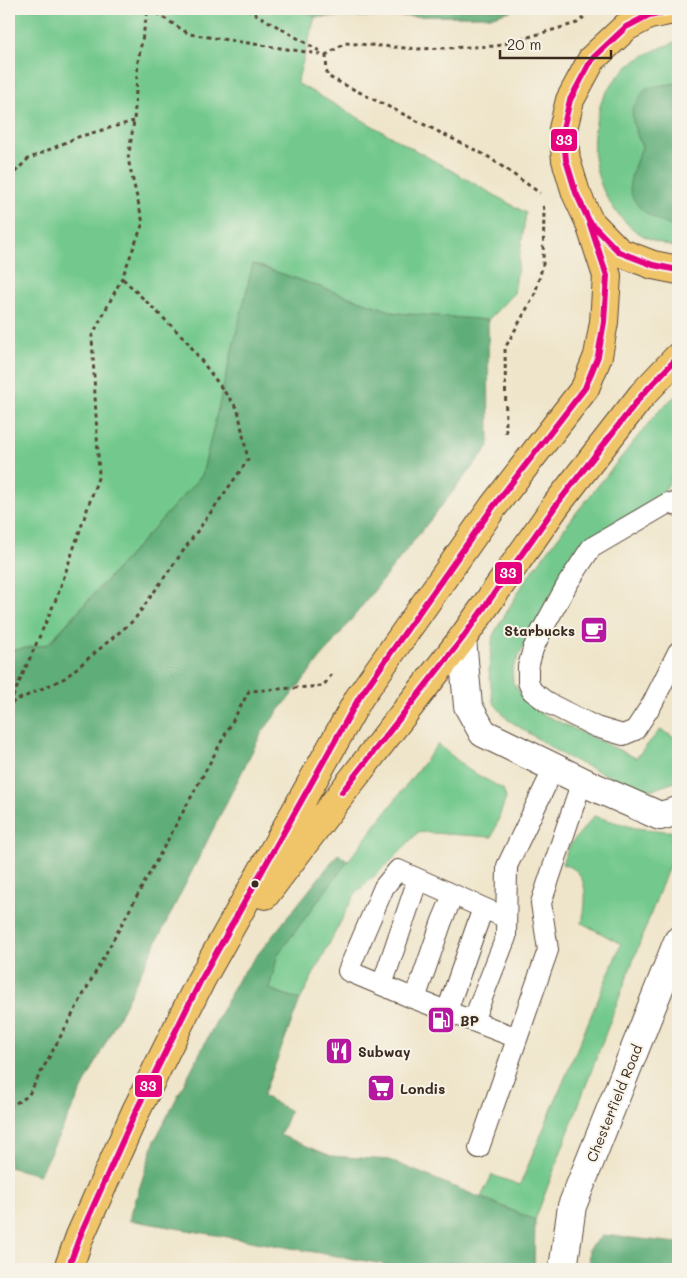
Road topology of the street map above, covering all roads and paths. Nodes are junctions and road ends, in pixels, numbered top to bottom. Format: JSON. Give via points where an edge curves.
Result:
{"nodes":[{"id":1,"x":149,"y":9,"type":"edge"},
{"id":2,"x":247,"y":9,"type":"edge"},
{"id":3,"x":593,"y":9,"type":"edge"},
{"id":4,"x":678,"y":9,"type":"edge"},
{"id":5,"x":326,"y":55,"type":"junction"},
{"id":6,"x":134,"y":121,"type":"junction"},
{"id":7,"x":9,"y":178,"type":"edge"},
{"id":8,"x":541,"y":194,"type":"dead end"},
{"id":9,"x":542,"y":202,"type":"dead end"},
{"id":10,"x":589,"y":221,"type":"junction"},
{"id":11,"x":678,"y":270,"type":"edge"},
{"id":12,"x":122,"y":278,"type":"junction"},
{"id":13,"x":678,"y":358,"type":"edge"},
{"id":14,"x":506,"y":442,"type":"dead end"},
{"id":15,"x":673,"y":505,"type":"edge"},
{"id":16,"x":462,"y":639,"type":"junction"},
{"id":17,"x":678,"y":652,"type":"edge"},
{"id":18,"x":335,"y":670,"type":"dead end"},
{"id":19,"x":10,"y":703,"type":"edge"},
{"id":20,"x":554,"y":768,"type":"junction"},
{"id":21,"x":582,"y":781,"type":"junction"},
{"id":22,"x":678,"y":811,"type":"edge"},
{"id":23,"x":418,"y":879,"type":"junction"},
{"id":24,"x":453,"y":895,"type":"junction"},
{"id":25,"x":483,"y":908,"type":"junction"},
{"id":26,"x":506,"y":918,"type":"junction"},
{"id":27,"x":678,"y":941,"type":"edge"},
{"id":28,"x":201,"y":980,"type":"junction"},
{"id":29,"x":382,"y":985,"type":"junction"},
{"id":30,"x":415,"y":999,"type":"junction"},
{"id":31,"x":447,"y":1011,"type":"junction"},
{"id":32,"x":473,"y":1021,"type":"junction"},
{"id":33,"x":517,"y":1038,"type":"junction"},
{"id":34,"x":9,"y":1107,"type":"edge"},
{"id":35,"x":479,"y":1148,"type":"dead end"},
{"id":36,"x":68,"y":1269,"type":"edge"},
{"id":37,"x":563,"y":1269,"type":"edge"}],
"edges":[{"from":1,"to":5,"type":"path","via":[[190,34]]},
{"from":1,"to":6,"type":"path","via":[[138,61]]},
{"from":2,"to":5,"type":"path"},
{"from":3,"to":5,"type":"path","via":[[577,23],[497,46],[418,49],[345,43]]},
{"from":4,"to":10,"type":"highway","via":[[649,15],[626,27],[592,59],[570,100],[563,129],[566,160]]},
{"from":5,"to":8,"type":"path","via":[[327,76],[487,156]]},
{"from":6,"to":7,"type":"path","via":[[78,137],[28,159]]},
{"from":6,"to":12,"type":"path","via":[[128,159],[143,223]]},
{"from":9,"to":14,"type":"path","via":[[541,272],[535,294],[505,348]]},
{"from":10,"to":11,"type":"highway","via":[[619,252],[654,266]]},
{"from":10,"to":28,"type":"highway","via":[[607,276],[598,356],[585,388],[493,507],[359,698]]},
{"from":12,"to":19,"type":"path","via":[[92,336],[99,475],[57,597]]},
{"from":12,"to":19,"type":"path","via":[[186,340],[238,410],[248,460],[134,620],[64,678]]},
{"from":13,"to":16,"type":"highway","via":[[642,395],[557,504]]},
{"from":15,"to":17,"type":"lane","via":[[591,548],[568,583],[533,649],[528,682],[532,691],[548,703],[596,727],[623,735],[635,730]]},
{"from":16,"to":20,"type":"street","via":[[468,706],[483,733]]},
{"from":16,"to":28,"type":"highway"},
{"from":18,"to":34,"type":"path","via":[[323,686],[249,691],[28,1096]]},
{"from":20,"to":21,"type":"street"},
{"from":20,"to":26,"type":"lane","via":[[507,866]]},
{"from":21,"to":22,"type":"street","via":[[660,816]]},
{"from":21,"to":33,"type":"lane","via":[[541,903],[548,950]]},
{"from":23,"to":24,"type":"lane"},
{"from":23,"to":29,"type":"lane"},
{"from":23,"to":29,"type":"lane","via":[[398,870],[384,887],[348,971]]},
{"from":24,"to":25,"type":"lane"},
{"from":24,"to":30,"type":"lane"},
{"from":25,"to":26,"type":"lane"},
{"from":25,"to":31,"type":"lane"},
{"from":26,"to":32,"type":"lane","via":[[506,937]]},
{"from":27,"to":37,"type":"street","name":"Chesterfield Road","via":[[572,1206]]},
{"from":28,"to":36,"type":"highway","via":[[136,1110]]},
{"from":29,"to":30,"type":"lane"},
{"from":30,"to":31,"type":"lane"},
{"from":31,"to":32,"type":"lane"},
{"from":32,"to":33,"type":"lane"},
{"from":33,"to":35,"type":"lane"}]}
